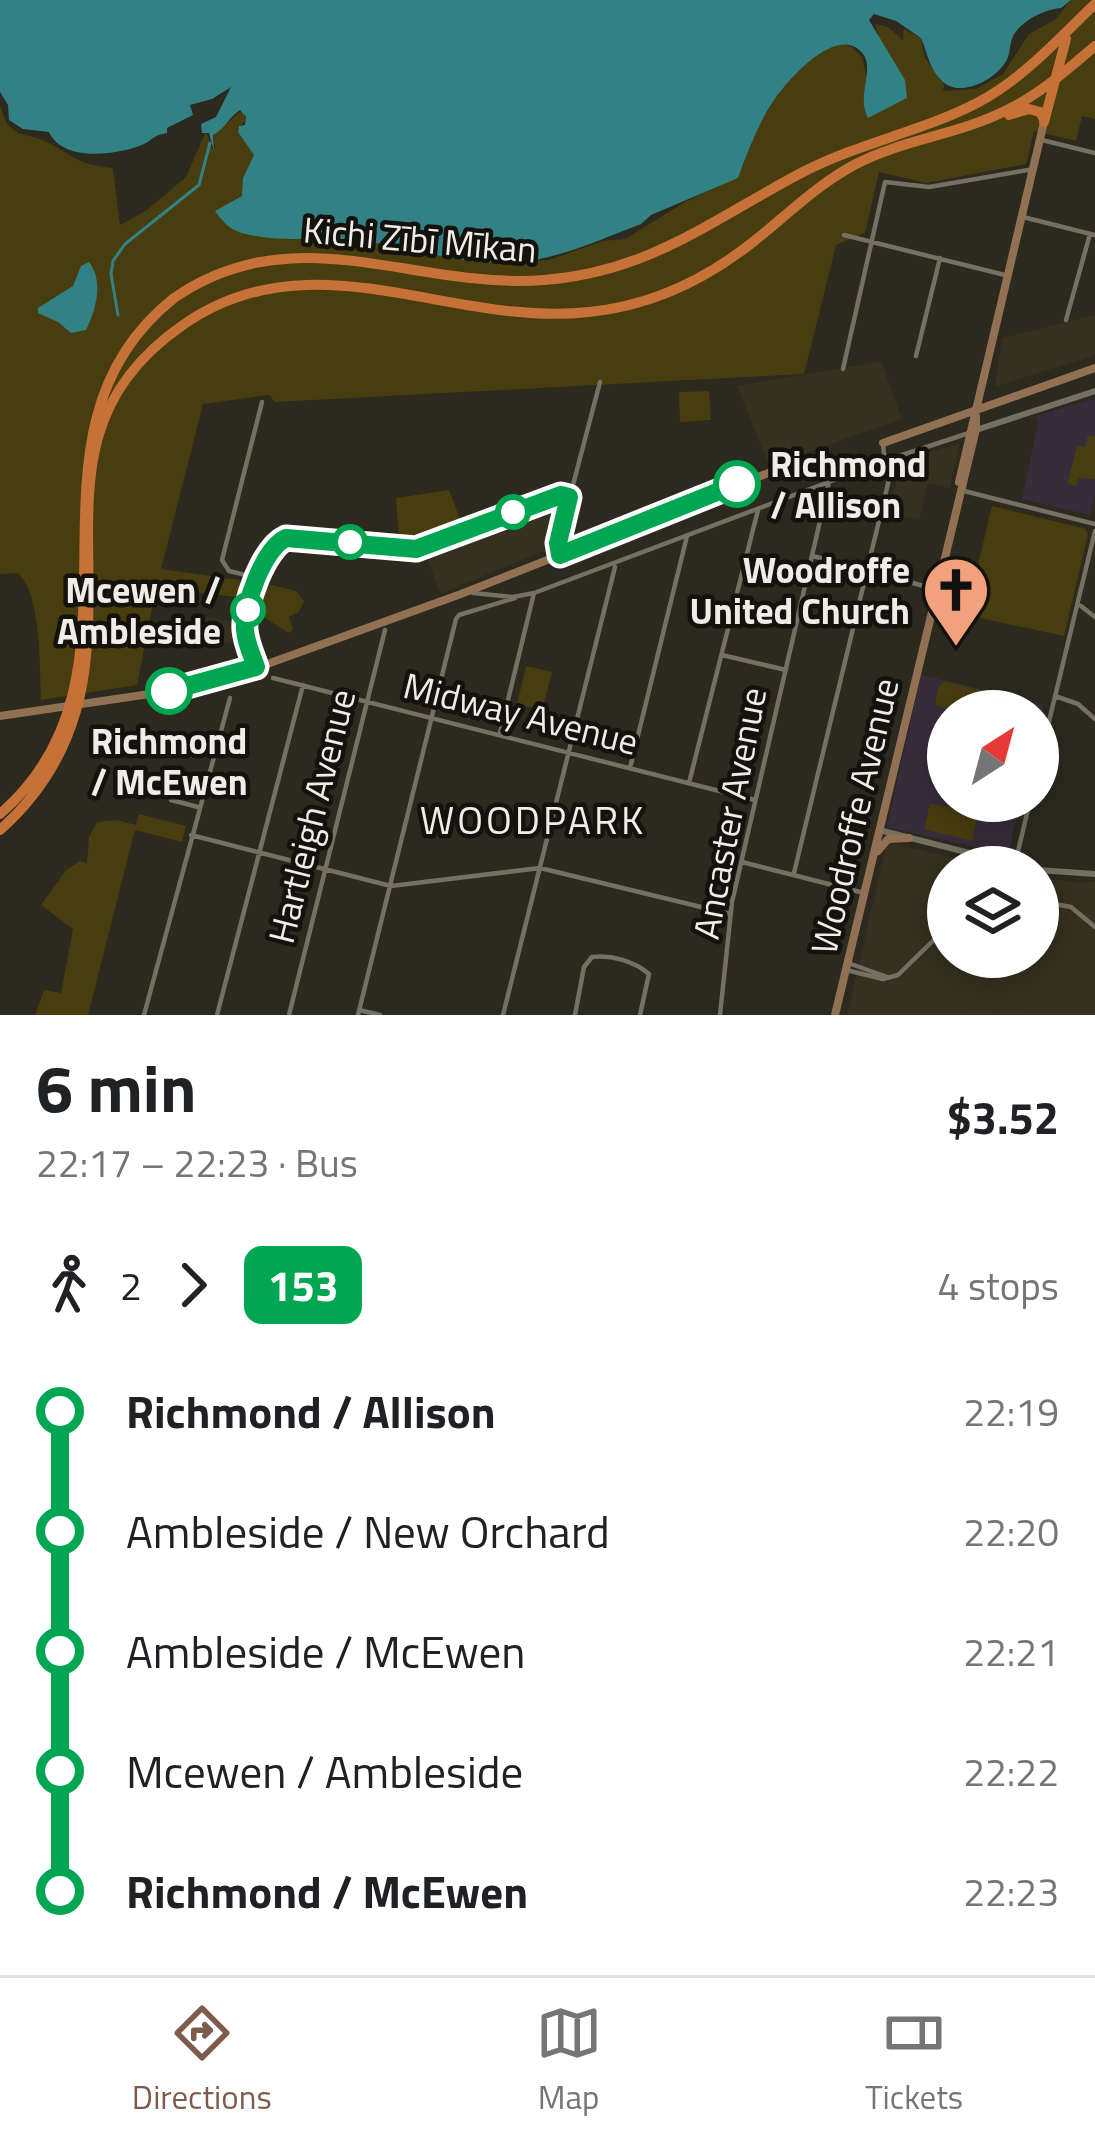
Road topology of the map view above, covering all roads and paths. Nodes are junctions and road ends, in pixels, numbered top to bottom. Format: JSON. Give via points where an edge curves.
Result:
{"nodes":[{"id":1,"x":1095,"y":4,"type":"edge"},
{"id":2,"x":1095,"y":49,"type":"edge"},
{"id":3,"x":1052,"y":82,"type":"junction"},
{"id":4,"x":1044,"y":122,"type":"junction"},
{"id":5,"x":975,"y":123,"type":"junction"},
{"id":6,"x":1040,"y":140,"type":"junction"},
{"id":7,"x":1095,"y":153,"type":"edge"},
{"id":8,"x":1034,"y":169,"type":"junction"},
{"id":9,"x":798,"y":175,"type":"junction"},
{"id":10,"x":811,"y":194,"type":"junction"},
{"id":11,"x":1023,"y":217,"type":"junction"},
{"id":12,"x":844,"y":235,"type":"dead end"},
{"id":13,"x":1092,"y":235,"type":"edge"},
{"id":14,"x":872,"y":241,"type":"junction"},
{"id":15,"x":940,"y":258,"type":"junction"},
{"id":16,"x":1009,"y":276,"type":"junction"},
{"id":17,"x":1066,"y":320,"type":"dead end"},
{"id":18,"x":916,"y":356,"type":"dead end"},
{"id":19,"x":1095,"y":368,"type":"edge"},
{"id":20,"x":843,"y":369,"type":"dead end"},
{"id":21,"x":600,"y":382,"type":"dead end"},
{"id":22,"x":1095,"y":391,"type":"edge"},
{"id":23,"x":262,"y":402,"type":"dead end"},
{"id":24,"x":976,"y":414,"type":"junction"},
{"id":25,"x":972,"y":430,"type":"junction"},
{"id":26,"x":883,"y":443,"type":"joint"},
{"id":27,"x":884,"y":461,"type":"junction"},
{"id":28,"x":829,"y":482,"type":"junction"},
{"id":29,"x":959,"y":490,"type":"junction"},
{"id":30,"x":569,"y":497,"type":"junction"},
{"id":31,"x":759,"y":508,"type":"junction"},
{"id":32,"x":1095,"y":528,"type":"edge"},
{"id":33,"x":687,"y":536,"type":"junction"},
{"id":34,"x":560,"y":555,"type":"junction"},
{"id":35,"x":813,"y":556,"type":"junction"},
{"id":36,"x":616,"y":563,"type":"junction"},
{"id":37,"x":868,"y":572,"type":"junction"},
{"id":38,"x":258,"y":578,"type":"junction"},
{"id":39,"x":936,"y":589,"type":"junction"},
{"id":40,"x":534,"y":593,"type":"junction"},
{"id":41,"x":461,"y":594,"type":"junction"},
{"id":42,"x":520,"y":596,"type":"junction"},
{"id":43,"x":1078,"y":604,"type":"junction"},
{"id":44,"x":1095,"y":617,"type":"edge"},
{"id":45,"x":385,"y":630,"type":"dead end"},
{"id":46,"x":722,"y":655,"type":"junction"},
{"id":47,"x":256,"y":667,"type":"junction"},
{"id":48,"x":786,"y":670,"type":"junction"},
{"id":49,"x":273,"y":678,"type":"dead end"},
{"id":50,"x":303,"y":685,"type":"junction"},
{"id":51,"x":1056,"y":690,"type":"edge"},
{"id":52,"x":1059,"y":697,"type":"edge"},
{"id":53,"x":230,"y":698,"type":"dead end"},
{"id":54,"x":367,"y":701,"type":"junction"},
{"id":55,"x":0,"y":716,"type":"edge"},
{"id":56,"x":433,"y":717,"type":"junction"},
{"id":57,"x":1095,"y":719,"type":"edge"},
{"id":58,"x":500,"y":733,"type":"junction"},
{"id":59,"x":570,"y":752,"type":"junction"},
{"id":60,"x":630,"y":768,"type":"junction"},
{"id":61,"x":175,"y":783,"type":"dead end"},
{"id":62,"x":689,"y":783,"type":"junction"},
{"id":63,"x":755,"y":800,"type":"junction"},
{"id":64,"x":198,"y":807,"type":"junction"},
{"id":65,"x":0,"y":814,"type":"edge"},
{"id":66,"x":0,"y":830,"type":"edge"},
{"id":67,"x":878,"y":830,"type":"junction"},
{"id":68,"x":191,"y":835,"type":"junction"},
{"id":69,"x":909,"y":838,"type":"junction"},
{"id":70,"x":940,"y":846,"type":"edge"},
{"id":71,"x":259,"y":854,"type":"junction"},
{"id":72,"x":742,"y":862,"type":"junction"},
{"id":73,"x":872,"y":862,"type":"junction"},
{"id":74,"x":540,"y":868,"type":"junction"},
{"id":75,"x":325,"y":870,"type":"junction"},
{"id":76,"x":1059,"y":871,"type":"edge"},
{"id":77,"x":794,"y":873,"type":"junction"},
{"id":78,"x":1095,"y":874,"type":"edge"},
{"id":79,"x":391,"y":886,"type":"junction"},
{"id":80,"x":864,"y":893,"type":"junction"},
{"id":81,"x":1059,"y":905,"type":"edge"},
{"id":82,"x":730,"y":914,"type":"junction"},
{"id":83,"x":1095,"y":926,"type":"edge"},
{"id":84,"x":927,"y":947,"type":"edge"},
{"id":85,"x":846,"y":967,"type":"junction"},
{"id":86,"x":358,"y":1012,"type":"edge"},
{"id":87,"x":144,"y":1015,"type":"edge"},
{"id":88,"x":217,"y":1015,"type":"edge"},
{"id":89,"x":289,"y":1015,"type":"edge"},
{"id":90,"x":380,"y":1015,"type":"edge"},
{"id":91,"x":503,"y":1015,"type":"edge"},
{"id":92,"x":575,"y":1015,"type":"edge"},
{"id":93,"x":640,"y":1015,"type":"edge"},
{"id":94,"x":720,"y":1015,"type":"edge"},
{"id":95,"x":835,"y":1015,"type":"edge"}],
"edges":[{"from":1,"to":3,"type":"highway","via":[[1061,45]]},
{"from":1,"to":9,"type":"highway","name":"Kichi Zībī Mīkan","via":[[977,103]]},
{"from":2,"to":3,"type":"highway","name":"Kichi Zībī Mīkan"},
{"from":2,"to":4,"type":"highway","via":[[1059,87]]},
{"from":3,"to":4,"type":"highway"},
{"from":3,"to":5,"type":"highway","name":"Kichi Zībī Mīkan"},
{"from":4,"to":5,"type":"highway","via":[[1029,109]]},
{"from":4,"to":6,"type":"main road","name":"Woodroffe Avenue"},
{"from":5,"to":10,"type":"highway","name":"Kichi Zībī Mīkan","via":[[873,156]]},
{"from":6,"to":7,"type":"street"},
{"from":6,"to":8,"type":"main road","name":"Woodroffe Avenue"},
{"from":8,"to":11,"type":"main road","name":"Woodroffe Avenue"},
{"from":8,"to":14,"type":"street","via":[[929,187],[885,182]]},
{"from":9,"to":10,"type":"highway"},
{"from":9,"to":65,"type":"highway","name":"Kichi Zībī Mīkan","via":[[687,241],[603,272],[512,282],[291,257],[229,270],[168,302],[118,352],[84,422],[73,487],[77,646],[70,702],[46,760]]},
{"from":10,"to":66,"type":"highway","name":"Kichi Zībī Mīkan","via":[[713,270],[628,306],[534,314],[299,283],[229,299],[173,332],[126,382],[100,432],[86,502],[79,704],[54,766]]},
{"from":11,"to":13,"type":"street"},
{"from":11,"to":16,"type":"main road","name":"Woodroffe Avenue"},
{"from":12,"to":14,"type":"street"},
{"from":13,"to":17,"type":"street"},
{"from":14,"to":15,"type":"street"},
{"from":14,"to":20,"type":"street"},
{"from":15,"to":16,"type":"street"},
{"from":15,"to":18,"type":"street"},
{"from":16,"to":24,"type":"main road","name":"Woodroffe Avenue"},
{"from":19,"to":24,"type":"main road"},
{"from":21,"to":30,"type":"street"},
{"from":22,"to":25,"type":"street"},
{"from":23,"to":38,"type":"street","via":[[222,557],[229,571]]},
{"from":24,"to":25,"type":"main road","name":"Woodroffe Avenue"},
{"from":24,"to":26,"type":"main road"},
{"from":25,"to":27,"type":"street"},
{"from":25,"to":29,"type":"main road","name":"Woodroffe Avenue"},
{"from":26,"to":27,"type":"street"},
{"from":27,"to":28,"type":"street"},
{"from":27,"to":34,"type":"main road","via":[[801,462]]},
{"from":27,"to":37,"type":"street","via":[[892,467]]},
{"from":28,"to":31,"type":"street"},
{"from":28,"to":35,"type":"street","name":"Ancaster Avenue"},
{"from":29,"to":32,"type":"street"},
{"from":29,"to":39,"type":"main road","name":"Woodroffe Avenue"},
{"from":30,"to":34,"type":"street"},
{"from":30,"to":38,"type":"street","via":[[416,549],[286,538],[268,552]]},
{"from":31,"to":33,"type":"street"},
{"from":31,"to":46,"type":"street"},
{"from":32,"to":43,"type":"street"},
{"from":33,"to":36,"type":"street"},
{"from":33,"to":60,"type":"street"},
{"from":34,"to":41,"type":"main road"},
{"from":35,"to":37,"type":"street"},
{"from":35,"to":48,"type":"street","name":"Ancaster Avenue"},
{"from":36,"to":40,"type":"street"},
{"from":36,"to":59,"type":"street"},
{"from":37,"to":39,"type":"street"},
{"from":37,"to":77,"type":"street"},
{"from":38,"to":47,"type":"street","via":[[245,623]]},
{"from":39,"to":67,"type":"main road","name":"Woodroffe Avenue"},
{"from":40,"to":42,"type":"street"},
{"from":40,"to":58,"type":"street"},
{"from":41,"to":42,"type":"street"},
{"from":41,"to":47,"type":"main road"},
{"from":42,"to":56,"type":"street","via":[[459,615]]},
{"from":43,"to":44,"type":"street"},
{"from":43,"to":51,"type":"street"},
{"from":45,"to":54,"type":"street","name":"Hartleigh Avenue"},
{"from":46,"to":48,"type":"street"},
{"from":46,"to":62,"type":"street"},
{"from":47,"to":55,"type":"main road","via":[[200,685]]},
{"from":48,"to":63,"type":"street","name":"Ancaster Avenue"},
{"from":49,"to":50,"type":"street","name":"Midway Avenue"},
{"from":50,"to":54,"type":"street","name":"Midway Avenue"},
{"from":50,"to":71,"type":"street"},
{"from":52,"to":57,"type":"street"},
{"from":53,"to":64,"type":"street"},
{"from":54,"to":56,"type":"street","name":"Midway Avenue"},
{"from":54,"to":75,"type":"street","name":"Hartleigh Avenue"},
{"from":56,"to":58,"type":"street","name":"Midway Avenue"},
{"from":56,"to":79,"type":"street"},
{"from":58,"to":59,"type":"street","name":"Midway Avenue"},
{"from":59,"to":60,"type":"street","name":"Midway Avenue"},
{"from":59,"to":74,"type":"street"},
{"from":60,"to":62,"type":"street","name":"Midway Avenue"},
{"from":61,"to":64,"type":"street","via":[[171,800]]},
{"from":62,"to":63,"type":"street","name":"Midway Avenue"},
{"from":63,"to":72,"type":"street","name":"Ancaster Avenue"},
{"from":64,"to":68,"type":"street"},
{"from":67,"to":69,"type":"street"},
{"from":67,"to":73,"type":"main road","name":"Woodroffe Avenue"},
{"from":68,"to":71,"type":"street"},
{"from":68,"to":87,"type":"street"},
{"from":69,"to":70,"type":"street"},
{"from":69,"to":73,"type":"main road","via":[[885,841]]},
{"from":71,"to":75,"type":"street"},
{"from":71,"to":88,"type":"street"},
{"from":72,"to":77,"type":"street"},
{"from":72,"to":82,"type":"street","name":"Ancaster Avenue"},
{"from":73,"to":80,"type":"main road","name":"Woodroffe Avenue"},
{"from":74,"to":79,"type":"street"},
{"from":74,"to":82,"type":"street"},
{"from":74,"to":91,"type":"street"},
{"from":75,"to":79,"type":"street"},
{"from":75,"to":89,"type":"street","name":"Hartleigh Avenue"},
{"from":76,"to":78,"type":"street"},
{"from":77,"to":80,"type":"street"},
{"from":79,"to":86,"type":"street"},
{"from":80,"to":85,"type":"main road","name":"Woodroffe Avenue"},
{"from":81,"to":83,"type":"street"},
{"from":82,"to":94,"type":"street","name":"Ancaster Avenue"},
{"from":84,"to":85,"type":"street","via":[[890,978]]},
{"from":85,"to":95,"type":"main road","name":"Woodroffe Avenue"},
{"from":86,"to":90,"type":"street"},
{"from":92,"to":93,"type":"street","via":[[584,967],[605,956],[649,974]]}]}
